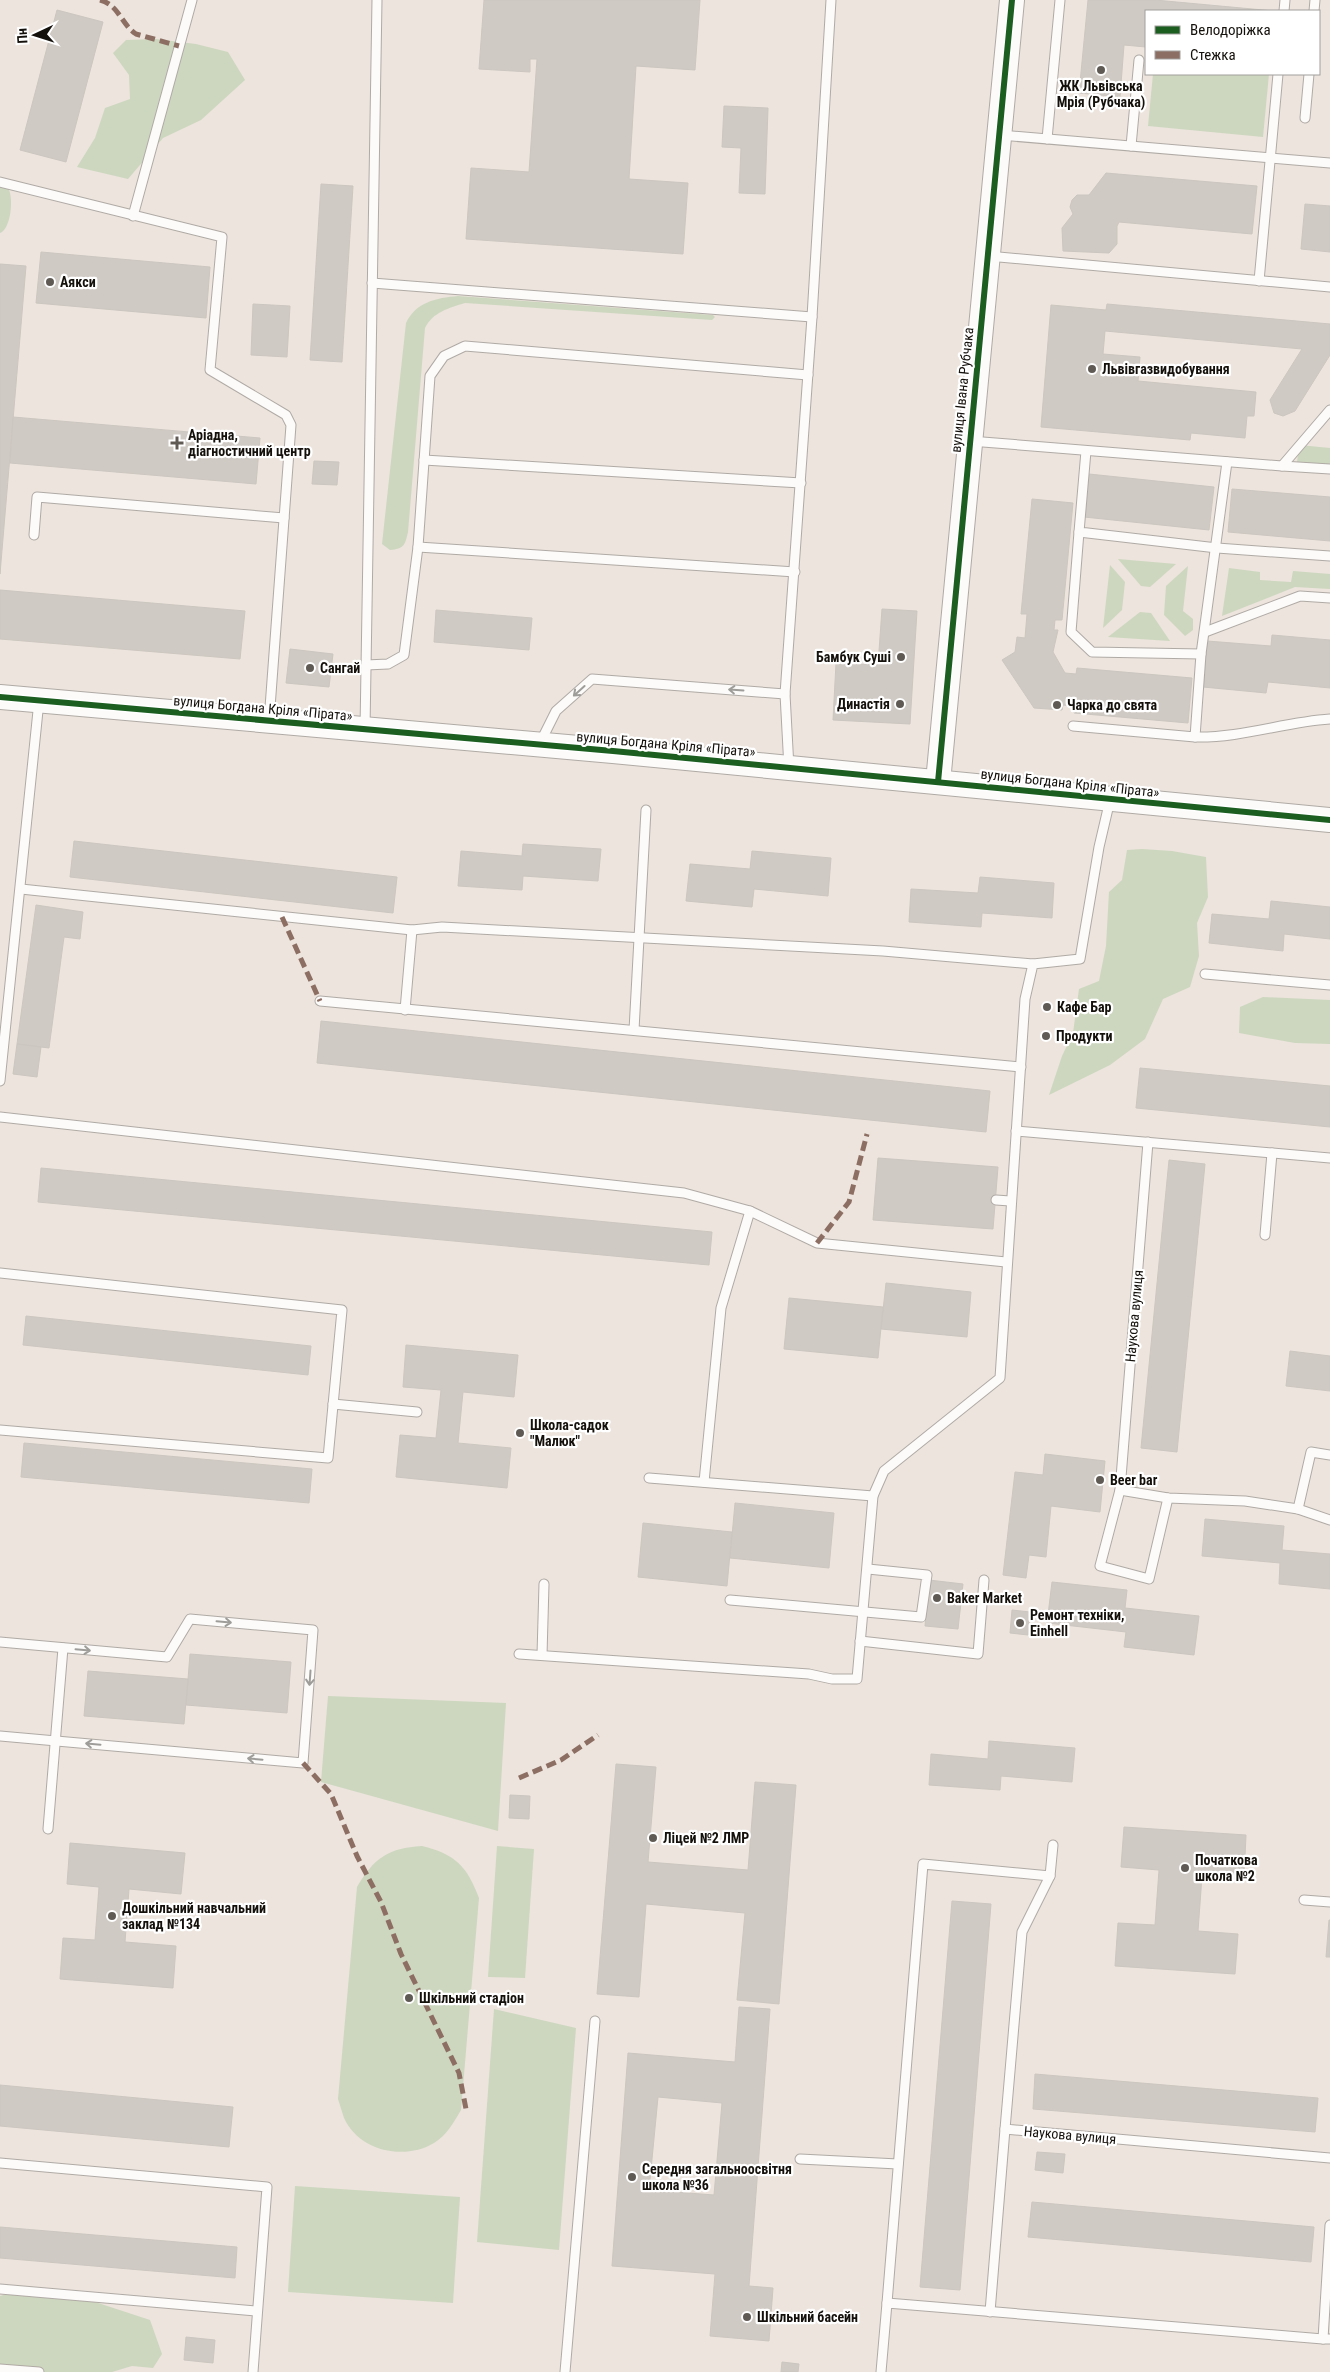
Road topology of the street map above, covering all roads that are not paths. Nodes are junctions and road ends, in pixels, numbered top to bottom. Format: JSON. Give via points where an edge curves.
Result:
{"nodes":[{"id":1,"x":192,"y":0,"type":"edge"},
{"id":2,"x":377,"y":0,"type":"edge"},
{"id":3,"x":832,"y":0,"type":"edge"},
{"id":4,"x":1012,"y":0,"type":"edge"},
{"id":5,"x":1060,"y":0,"type":"edge"},
{"id":6,"x":1139,"y":60,"type":"dead end"},
{"id":7,"x":1278,"y":75,"type":"edge"},
{"id":8,"x":1309,"y":75,"type":"edge"},
{"id":9,"x":1305,"y":118,"type":"dead end"},
{"id":10,"x":999,"y":135,"type":"junction"},
{"id":11,"x":1047,"y":139,"type":"junction"},
{"id":12,"x":1131,"y":146,"type":"junction"},
{"id":13,"x":1271,"y":157,"type":"junction"},
{"id":14,"x":1330,"y":163,"type":"edge"},
{"id":15,"x":0,"y":182,"type":"edge"},
{"id":16,"x":133,"y":216,"type":"junction"},
{"id":17,"x":988,"y":256,"type":"junction"},
{"id":18,"x":1259,"y":281,"type":"junction"},
{"id":19,"x":372,"y":283,"type":"junction"},
{"id":20,"x":1330,"y":287,"type":"edge"},
{"id":21,"x":812,"y":317,"type":"junction"},
{"id":22,"x":808,"y":375,"type":"junction"},
{"id":23,"x":1330,"y":410,"type":"edge"},
{"id":24,"x":970,"y":442,"type":"junction"},
{"id":25,"x":1086,"y":451,"type":"junction"},
{"id":26,"x":424,"y":460,"type":"junction"},
{"id":27,"x":1227,"y":462,"type":"junction"},
{"id":28,"x":1282,"y":466,"type":"junction"},
{"id":29,"x":1330,"y":469,"type":"edge"},
{"id":30,"x":801,"y":483,"type":"junction"},
{"id":31,"x":284,"y":518,"type":"junction"},
{"id":32,"x":1079,"y":532,"type":"junction"},
{"id":33,"x":34,"y":535,"type":"dead end"},
{"id":34,"x":418,"y":547,"type":"junction"},
{"id":35,"x":1217,"y":548,"type":"junction"},
{"id":36,"x":1330,"y":556,"type":"edge"},
{"id":37,"x":795,"y":572,"type":"junction"},
{"id":38,"x":1330,"y":598,"type":"edge"},
{"id":39,"x":1205,"y":632,"type":"junction"},
{"id":40,"x":1201,"y":654,"type":"junction"},
{"id":41,"x":366,"y":665,"type":"junction"},
{"id":42,"x":785,"y":694,"type":"junction"},
{"id":43,"x":0,"y":697,"type":"edge"},
{"id":44,"x":39,"y":701,"type":"junction"},
{"id":45,"x":1330,"y":719,"type":"edge"},
{"id":46,"x":269,"y":721,"type":"junction"},
{"id":47,"x":1073,"y":726,"type":"dead end"},
{"id":48,"x":365,"y":729,"type":"junction"},
{"id":49,"x":1195,"y":737,"type":"junction"},
{"id":50,"x":540,"y":745,"type":"junction"},
{"id":51,"x":789,"y":768,"type":"junction"},
{"id":52,"x":938,"y":782,"type":"junction"},
{"id":53,"x":1110,"y":800,"type":"junction"},
{"id":54,"x":646,"y":810,"type":"dead end"},
{"id":55,"x":1330,"y":820,"type":"edge"},
{"id":56,"x":20,"y":889,"type":"junction"},
{"id":57,"x":412,"y":930,"type":"junction"},
{"id":58,"x":639,"y":938,"type":"junction"},
{"id":59,"x":1033,"y":964,"type":"junction"},
{"id":60,"x":1205,"y":974,"type":"dead end"},
{"id":61,"x":1330,"y":985,"type":"edge"},
{"id":62,"x":320,"y":1002,"type":"dead end"},
{"id":63,"x":405,"y":1010,"type":"junction"},
{"id":64,"x":634,"y":1030,"type":"junction"},
{"id":65,"x":1021,"y":1067,"type":"junction"},
{"id":66,"x":0,"y":1081,"type":"edge"},
{"id":67,"x":0,"y":1118,"type":"edge"},
{"id":68,"x":1016,"y":1131,"type":"junction"},
{"id":69,"x":1148,"y":1142,"type":"junction"},
{"id":70,"x":1272,"y":1153,"type":"junction"},
{"id":71,"x":1330,"y":1158,"type":"edge"},
{"id":72,"x":996,"y":1200,"type":"dead end"},
{"id":73,"x":1010,"y":1201,"type":"junction"},
{"id":74,"x":750,"y":1211,"type":"junction"},
{"id":75,"x":1266,"y":1235,"type":"dead end"},
{"id":76,"x":1006,"y":1262,"type":"junction"},
{"id":77,"x":0,"y":1273,"type":"edge"},
{"id":78,"x":333,"y":1404,"type":"junction"},
{"id":79,"x":417,"y":1412,"type":"dead end"},
{"id":80,"x":0,"y":1430,"type":"edge"},
{"id":81,"x":1330,"y":1455,"type":"edge"},
{"id":82,"x":648,"y":1478,"type":"dead end"},
{"id":83,"x":704,"y":1482,"type":"junction"},
{"id":84,"x":1120,"y":1490,"type":"junction"},
{"id":85,"x":873,"y":1496,"type":"junction"},
{"id":86,"x":1168,"y":1498,"type":"junction"},
{"id":87,"x":1298,"y":1510,"type":"junction"},
{"id":88,"x":1330,"y":1520,"type":"edge"},
{"id":89,"x":868,"y":1569,"type":"junction"},
{"id":90,"x":984,"y":1580,"type":"dead end"},
{"id":91,"x":544,"y":1584,"type":"dead end"},
{"id":92,"x":730,"y":1600,"type":"dead end"},
{"id":93,"x":864,"y":1612,"type":"junction"},
{"id":94,"x":860,"y":1641,"type":"junction"},
{"id":95,"x":0,"y":1642,"type":"edge"},
{"id":96,"x":63,"y":1648,"type":"junction"},
{"id":97,"x":519,"y":1654,"type":"dead end"},
{"id":98,"x":542,"y":1655,"type":"junction"},
{"id":99,"x":0,"y":1736,"type":"edge"},
{"id":100,"x":55,"y":1741,"type":"junction"},
{"id":101,"x":48,"y":1828,"type":"dead end"},
{"id":102,"x":1052,"y":1845,"type":"dead end"},
{"id":103,"x":1050,"y":1876,"type":"junction"},
{"id":104,"x":1304,"y":1900,"type":"dead end"},
{"id":105,"x":1330,"y":1902,"type":"edge"},
{"id":106,"x":595,"y":2020,"type":"dead end"},
{"id":107,"x":1005,"y":2129,"type":"junction"},
{"id":108,"x":1330,"y":2158,"type":"edge"},
{"id":109,"x":800,"y":2159,"type":"dead end"},
{"id":110,"x":0,"y":2162,"type":"edge"},
{"id":111,"x":898,"y":2164,"type":"junction"},
{"id":112,"x":1330,"y":2225,"type":"edge"},
{"id":113,"x":0,"y":2289,"type":"edge"},
{"id":114,"x":887,"y":2303,"type":"junction"},
{"id":115,"x":256,"y":2311,"type":"junction"},
{"id":116,"x":990,"y":2312,"type":"junction"},
{"id":117,"x":1327,"y":2339,"type":"edge"},
{"id":118,"x":0,"y":2369,"type":"edge"},
{"id":119,"x":39,"y":2372,"type":"edge"},
{"id":120,"x":253,"y":2372,"type":"edge"},
{"id":121,"x":564,"y":2372,"type":"edge"},
{"id":122,"x":881,"y":2372,"type":"edge"}],
"edges":[{"from":1,"to":16,"type":"lane"},
{"from":2,"to":19,"type":"lane"},
{"from":3,"to":21,"type":"lane"},
{"from":4,"to":10,"type":"street","name":"вулиця Івана Рубчака"},
{"from":5,"to":11,"type":"lane"},
{"from":6,"to":12,"type":"lane"},
{"from":7,"to":13,"type":"lane"},
{"from":8,"to":9,"type":"lane"},
{"from":10,"to":11,"type":"lane"},
{"from":10,"to":17,"type":"street","name":"вулиця Івана Рубчака"},
{"from":11,"to":12,"type":"lane"},
{"from":12,"to":13,"type":"lane"},
{"from":13,"to":14,"type":"lane"},
{"from":13,"to":18,"type":"lane"},
{"from":15,"to":16,"type":"lane"},
{"from":16,"to":31,"type":"lane","via":[[222,237],[210,370],[286,414],[292,425]]},
{"from":17,"to":18,"type":"lane"},
{"from":17,"to":24,"type":"street","name":"вулиця Івана Рубчака"},
{"from":18,"to":20,"type":"lane"},
{"from":19,"to":21,"type":"lane"},
{"from":19,"to":41,"type":"lane"},
{"from":21,"to":22,"type":"lane"},
{"from":22,"to":26,"type":"lane","via":[[465,346],[444,356],[430,376]]},
{"from":22,"to":30,"type":"lane"},
{"from":23,"to":28,"type":"lane"},
{"from":24,"to":25,"type":"lane"},
{"from":24,"to":52,"type":"street","name":"вулиця Івана Рубчака"},
{"from":25,"to":27,"type":"lane"},
{"from":25,"to":32,"type":"lane"},
{"from":26,"to":30,"type":"lane"},
{"from":26,"to":34,"type":"lane"},
{"from":27,"to":28,"type":"lane"},
{"from":27,"to":35,"type":"lane"},
{"from":28,"to":29,"type":"lane"},
{"from":30,"to":37,"type":"lane"},
{"from":31,"to":33,"type":"lane","via":[[37,497]]},
{"from":31,"to":46,"type":"lane"},
{"from":32,"to":35,"type":"lane"},
{"from":32,"to":40,"type":"lane","via":[[1071,632],[1092,652]]},
{"from":34,"to":37,"type":"lane"},
{"from":34,"to":41,"type":"lane","via":[[404,655],[388,664]]},
{"from":35,"to":36,"type":"lane"},
{"from":35,"to":39,"type":"lane"},
{"from":37,"to":42,"type":"lane"},
{"from":38,"to":39,"type":"lane","via":[[1300,596]]},
{"from":39,"to":40,"type":"lane"},
{"from":40,"to":49,"type":"lane"},
{"from":41,"to":48,"type":"lane"},
{"from":42,"to":50,"type":"lane","one_way":true,"via":[[592,679],[556,711]]},
{"from":42,"to":51,"type":"lane"},
{"from":43,"to":44,"type":"street","name":"вулиця Богдана Кріля «Пірата»"},
{"from":44,"to":46,"type":"street","name":"вулиця Богдана Кріля «Пірата»"},
{"from":44,"to":56,"type":"lane"},
{"from":45,"to":49,"type":"lane","via":[[1309,720],[1224,738]]},
{"from":46,"to":48,"type":"street","name":"вулиця Богдана Кріля «Пірата»"},
{"from":47,"to":49,"type":"lane"},
{"from":48,"to":50,"type":"street","name":"вулиця Богдана Кріля «Пірата»"},
{"from":50,"to":51,"type":"street","name":"вулиця Богдана Кріля «Пірата»"},
{"from":51,"to":52,"type":"street","name":"вулиця Богдана Кріля «Пірата»"},
{"from":52,"to":53,"type":"street","name":"вулиця Богдана Кріля «Пірата»"},
{"from":53,"to":55,"type":"street","name":"вулиця Богдана Кріля «Пірата»"},
{"from":53,"to":59,"type":"lane","via":[[1080,959]]},
{"from":54,"to":58,"type":"lane"},
{"from":56,"to":57,"type":"lane"},
{"from":56,"to":66,"type":"lane"},
{"from":57,"to":58,"type":"lane","via":[[442,927]]},
{"from":57,"to":63,"type":"lane"},
{"from":58,"to":59,"type":"lane"},
{"from":58,"to":64,"type":"lane"},
{"from":59,"to":65,"type":"lane","via":[[1026,999]]},
{"from":60,"to":61,"type":"lane"},
{"from":62,"to":63,"type":"lane"},
{"from":63,"to":64,"type":"lane"},
{"from":64,"to":65,"type":"lane"},
{"from":65,"to":68,"type":"lane"},
{"from":67,"to":74,"type":"lane","via":[[684,1193]]},
{"from":68,"to":69,"type":"lane"},
{"from":68,"to":73,"type":"lane"},
{"from":69,"to":70,"type":"lane"},
{"from":69,"to":84,"type":"lane","name":"Наукова вулиця"},
{"from":70,"to":71,"type":"lane"},
{"from":70,"to":75,"type":"lane"},
{"from":72,"to":73,"type":"lane"},
{"from":73,"to":76,"type":"lane"},
{"from":74,"to":76,"type":"lane","via":[[817,1243]]},
{"from":74,"to":83,"type":"lane","via":[[721,1308]]},
{"from":76,"to":85,"type":"lane","via":[[1000,1378],[884,1471]]},
{"from":77,"to":78,"type":"lane","via":[[342,1310]]},
{"from":78,"to":79,"type":"lane"},
{"from":78,"to":80,"type":"lane","via":[[328,1458]]},
{"from":81,"to":87,"type":"lane","via":[[1311,1452]]},
{"from":82,"to":83,"type":"lane"},
{"from":83,"to":85,"type":"lane"},
{"from":84,"to":86,"type":"lane"},
{"from":84,"to":86,"type":"lane","name":"Наукова вулиця","via":[[1100,1566],[1149,1579]]},
{"from":85,"to":89,"type":"lane"},
{"from":86,"to":87,"type":"lane","via":[[1245,1501]]},
{"from":87,"to":88,"type":"lane"},
{"from":89,"to":93,"type":"lane"},
{"from":89,"to":93,"type":"lane","via":[[927,1575],[921,1617]]},
{"from":90,"to":94,"type":"lane","via":[[978,1654]]},
{"from":91,"to":98,"type":"lane"},
{"from":92,"to":93,"type":"lane"},
{"from":93,"to":94,"type":"lane"},
{"from":94,"to":98,"type":"lane","via":[[857,1678],[832,1679],[809,1674]]},
{"from":95,"to":96,"type":"lane"},
{"from":96,"to":100,"type":"lane"},
{"from":96,"to":100,"type":"lane","one_way":true,"via":[[167,1657],[190,1618],[313,1630],[303,1763]]},
{"from":97,"to":98,"type":"lane"},
{"from":99,"to":100,"type":"lane"},
{"from":100,"to":101,"type":"lane"},
{"from":102,"to":103,"type":"lane"},
{"from":103,"to":107,"type":"lane","name":"Наукова вулиця","via":[[1022,1932]]},
{"from":103,"to":111,"type":"lane","via":[[923,1864]]},
{"from":104,"to":105,"type":"lane"},
{"from":106,"to":121,"type":"lane"},
{"from":107,"to":108,"type":"lane","name":"Наукова вулиця"},
{"from":107,"to":116,"type":"lane"},
{"from":109,"to":111,"type":"lane"},
{"from":110,"to":115,"type":"lane","via":[[267,2187]]},
{"from":111,"to":114,"type":"lane"},
{"from":112,"to":117,"type":"lane"},
{"from":113,"to":115,"type":"lane"},
{"from":114,"to":116,"type":"lane"},
{"from":114,"to":122,"type":"lane"},
{"from":115,"to":120,"type":"lane"},
{"from":116,"to":117,"type":"lane"},
{"from":118,"to":119,"type":"lane"}]}
